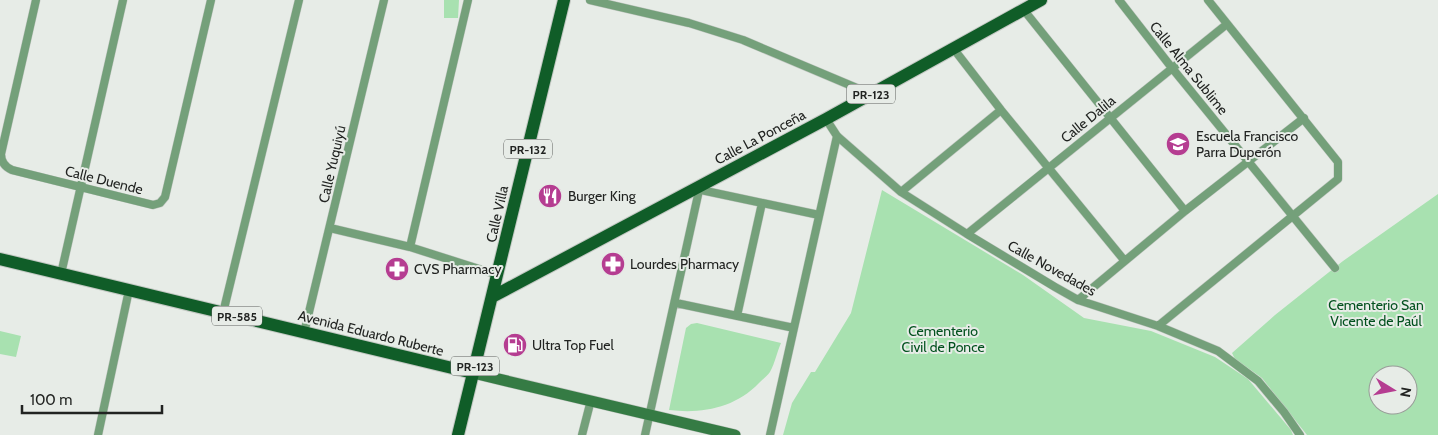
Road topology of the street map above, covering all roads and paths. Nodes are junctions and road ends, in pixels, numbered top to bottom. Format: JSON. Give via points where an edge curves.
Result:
{"nodes":[{"id":1,"x":36,"y":0,"type":"edge"},
{"id":2,"x":123,"y":0,"type":"edge"},
{"id":3,"x":211,"y":0,"type":"edge"},
{"id":4,"x":299,"y":0,"type":"edge"},
{"id":5,"x":384,"y":0,"type":"edge"},
{"id":6,"x":468,"y":0,"type":"edge"},
{"id":7,"x":564,"y":0,"type":"edge"},
{"id":8,"x":590,"y":0,"type":"edge"},
{"id":9,"x":1041,"y":0,"type":"edge"},
{"id":10,"x":1119,"y":0,"type":"edge"},
{"id":11,"x":1208,"y":0,"type":"edge"},
{"id":12,"x":1023,"y":9,"type":"junction"},
{"id":13,"x":1226,"y":24,"type":"junction"},
{"id":14,"x":953,"y":48,"type":"junction"},
{"id":15,"x":1172,"y":68,"type":"junction"},
{"id":16,"x":871,"y":94,"type":"junction"},
{"id":17,"x":1001,"y":110,"type":"junction"},
{"id":18,"x":1111,"y":117,"type":"junction"},
{"id":19,"x":1304,"y":118,"type":"junction"},
{"id":20,"x":826,"y":119,"type":"junction"},
{"id":21,"x":837,"y":136,"type":"junction"},
{"id":22,"x":1248,"y":162,"type":"junction"},
{"id":23,"x":1048,"y":167,"type":"junction"},
{"id":24,"x":82,"y":187,"type":"junction"},
{"id":25,"x":701,"y":188,"type":"junction"},
{"id":26,"x":901,"y":192,"type":"junction"},
{"id":27,"x":762,"y":203,"type":"junction"},
{"id":28,"x":1185,"y":211,"type":"junction"},
{"id":29,"x":1293,"y":215,"type":"junction"},
{"id":30,"x":819,"y":216,"type":"junction"},
{"id":31,"x":330,"y":228,"type":"junction"},
{"id":32,"x":967,"y":234,"type":"junction"},
{"id":33,"x":410,"y":247,"type":"junction"},
{"id":34,"x":0,"y":259,"type":"edge"},
{"id":35,"x":1124,"y":260,"type":"junction"},
{"id":36,"x":1335,"y":268,"type":"dead end"},
{"id":37,"x":61,"y":274,"type":"junction"},
{"id":38,"x":498,"y":275,"type":"junction"},
{"id":39,"x":129,"y":290,"type":"junction"},
{"id":40,"x":492,"y":297,"type":"junction"},
{"id":41,"x":1078,"y":300,"type":"junction"},
{"id":42,"x":676,"y":304,"type":"junction"},
{"id":43,"x":223,"y":313,"type":"junction"},
{"id":44,"x":737,"y":316,"type":"junction"},
{"id":45,"x":1158,"y":326,"type":"junction"},
{"id":46,"x":794,"y":328,"type":"junction"},
{"id":47,"x":304,"y":333,"type":"junction"},
{"id":48,"x":473,"y":373,"type":"junction"},
{"id":49,"x":591,"y":400,"type":"junction"},
{"id":50,"x":649,"y":415,"type":"junction"},
{"id":51,"x":703,"y":431,"type":"edge"},
{"id":52,"x":98,"y":435,"type":"edge"},
{"id":53,"x":458,"y":435,"type":"edge"},
{"id":54,"x":582,"y":435,"type":"edge"},
{"id":55,"x":645,"y":435,"type":"edge"},
{"id":56,"x":735,"y":435,"type":"edge"},
{"id":57,"x":770,"y":435,"type":"edge"},
{"id":58,"x":1300,"y":435,"type":"edge"}],
"edges":[{"from":1,"to":24,"type":"street","name":"Calle Duende","via":[[1,158],[12,170]]},
{"from":2,"to":24,"type":"street"},
{"from":3,"to":24,"type":"street","name":"Calle Duende","via":[[162,201],[153,205]]},
{"from":4,"to":43,"type":"street"},
{"from":5,"to":31,"type":"street","name":"Calle Yuquiyú"},
{"from":6,"to":33,"type":"street"},
{"from":7,"to":38,"type":"main road","name":"Calle Villa","number":"PR-132"},
{"from":8,"to":16,"type":"street","via":[[689,23],[743,40]]},
{"from":9,"to":12,"type":"main road","name":"Calle La Ponceña","number":"PR-123"},
{"from":10,"to":15,"type":"street","name":"Calle Alma Sublime"},
{"from":11,"to":13,"type":"street"},
{"from":12,"to":14,"type":"main road","name":"Calle La Ponceña","number":"PR-123"},
{"from":12,"to":18,"type":"street"},
{"from":13,"to":15,"type":"street","name":"Calle Dalila"},
{"from":13,"to":19,"type":"street"},
{"from":14,"to":16,"type":"main road","name":"Calle La Ponceña","number":"PR-123"},
{"from":14,"to":17,"type":"street"},
{"from":15,"to":18,"type":"street","name":"Calle Dalila"},
{"from":15,"to":22,"type":"street","name":"Calle Alma Sublime"},
{"from":16,"to":20,"type":"main road","name":"Calle La Ponceña","number":"PR-123"},
{"from":17,"to":23,"type":"street"},
{"from":17,"to":26,"type":"street"},
{"from":18,"to":23,"type":"street","name":"Calle Dalila"},
{"from":18,"to":28,"type":"street"},
{"from":19,"to":22,"type":"street"},
{"from":19,"to":29,"type":"street","via":[[1338,162],[1338,179]]},
{"from":20,"to":21,"type":"street","name":"Calle Novedades"},
{"from":20,"to":25,"type":"main road","name":"Calle La Ponceña","number":"PR-123"},
{"from":21,"to":26,"type":"street","name":"Calle Novedades"},
{"from":21,"to":30,"type":"street"},
{"from":22,"to":28,"type":"street"},
{"from":22,"to":29,"type":"street","name":"Calle Alma Sublime"},
{"from":23,"to":32,"type":"street","name":"Calle Dalila"},
{"from":23,"to":35,"type":"street"},
{"from":24,"to":37,"type":"street"},
{"from":25,"to":27,"type":"street"},
{"from":25,"to":40,"type":"main road","name":"Calle La Ponceña","number":"PR-123"},
{"from":25,"to":42,"type":"street"},
{"from":26,"to":32,"type":"street","name":"Calle Novedades"},
{"from":27,"to":30,"type":"street"},
{"from":27,"to":44,"type":"street"},
{"from":28,"to":35,"type":"street"},
{"from":29,"to":36,"type":"street","name":"Calle Alma Sublime"},
{"from":29,"to":45,"type":"street"},
{"from":30,"to":46,"type":"street"},
{"from":31,"to":33,"type":"street"},
{"from":31,"to":47,"type":"street","name":"Calle Yuquiyú"},
{"from":32,"to":41,"type":"street","name":"Calle Novedades"},
{"from":33,"to":38,"type":"street"},
{"from":34,"to":37,"type":"main road","name":"Avenida Eduardo Ruberte","number":"PR-585"},
{"from":35,"to":41,"type":"street"},
{"from":37,"to":39,"type":"main road","name":"Avenida Eduardo Ruberte","number":"PR-585"},
{"from":38,"to":40,"type":"main road","name":"Calle Villa","number":"PR-132"},
{"from":39,"to":43,"type":"main road","name":"Avenida Eduardo Ruberte","number":"PR-585"},
{"from":39,"to":52,"type":"street"},
{"from":40,"to":48,"type":"main road","name":"Calle Villa","number":"PR-123"},
{"from":41,"to":45,"type":"street","name":"Calle Novedades"},
{"from":42,"to":44,"type":"street"},
{"from":42,"to":50,"type":"street"},
{"from":43,"to":47,"type":"main road","name":"Avenida Eduardo Ruberte","number":"PR-585"},
{"from":44,"to":46,"type":"street"},
{"from":45,"to":58,"type":"street","name":"Calle Novedades","via":[[1218,351],[1258,381]]},
{"from":46,"to":57,"type":"street"},
{"from":47,"to":48,"type":"main road","name":"Avenida Eduardo Ruberte","number":"PR-585"},
{"from":48,"to":49,"type":"street","name":"Avenida Eduardo Ruberte","number":"PR-585"},
{"from":48,"to":53,"type":"main road","name":"Calle Villa","number":"PR-123"},
{"from":49,"to":50,"type":"street","name":"Avenida Eduardo Ruberte","number":"PR-585"},
{"from":49,"to":54,"type":"street"},
{"from":50,"to":51,"type":"street","name":"Avenida Eduardo Ruberte","number":"PR-585"},
{"from":50,"to":55,"type":"street"},
{"from":51,"to":56,"type":"street","name":"Avenida Eduardo Ruberte","number":"PR-585"}]}
